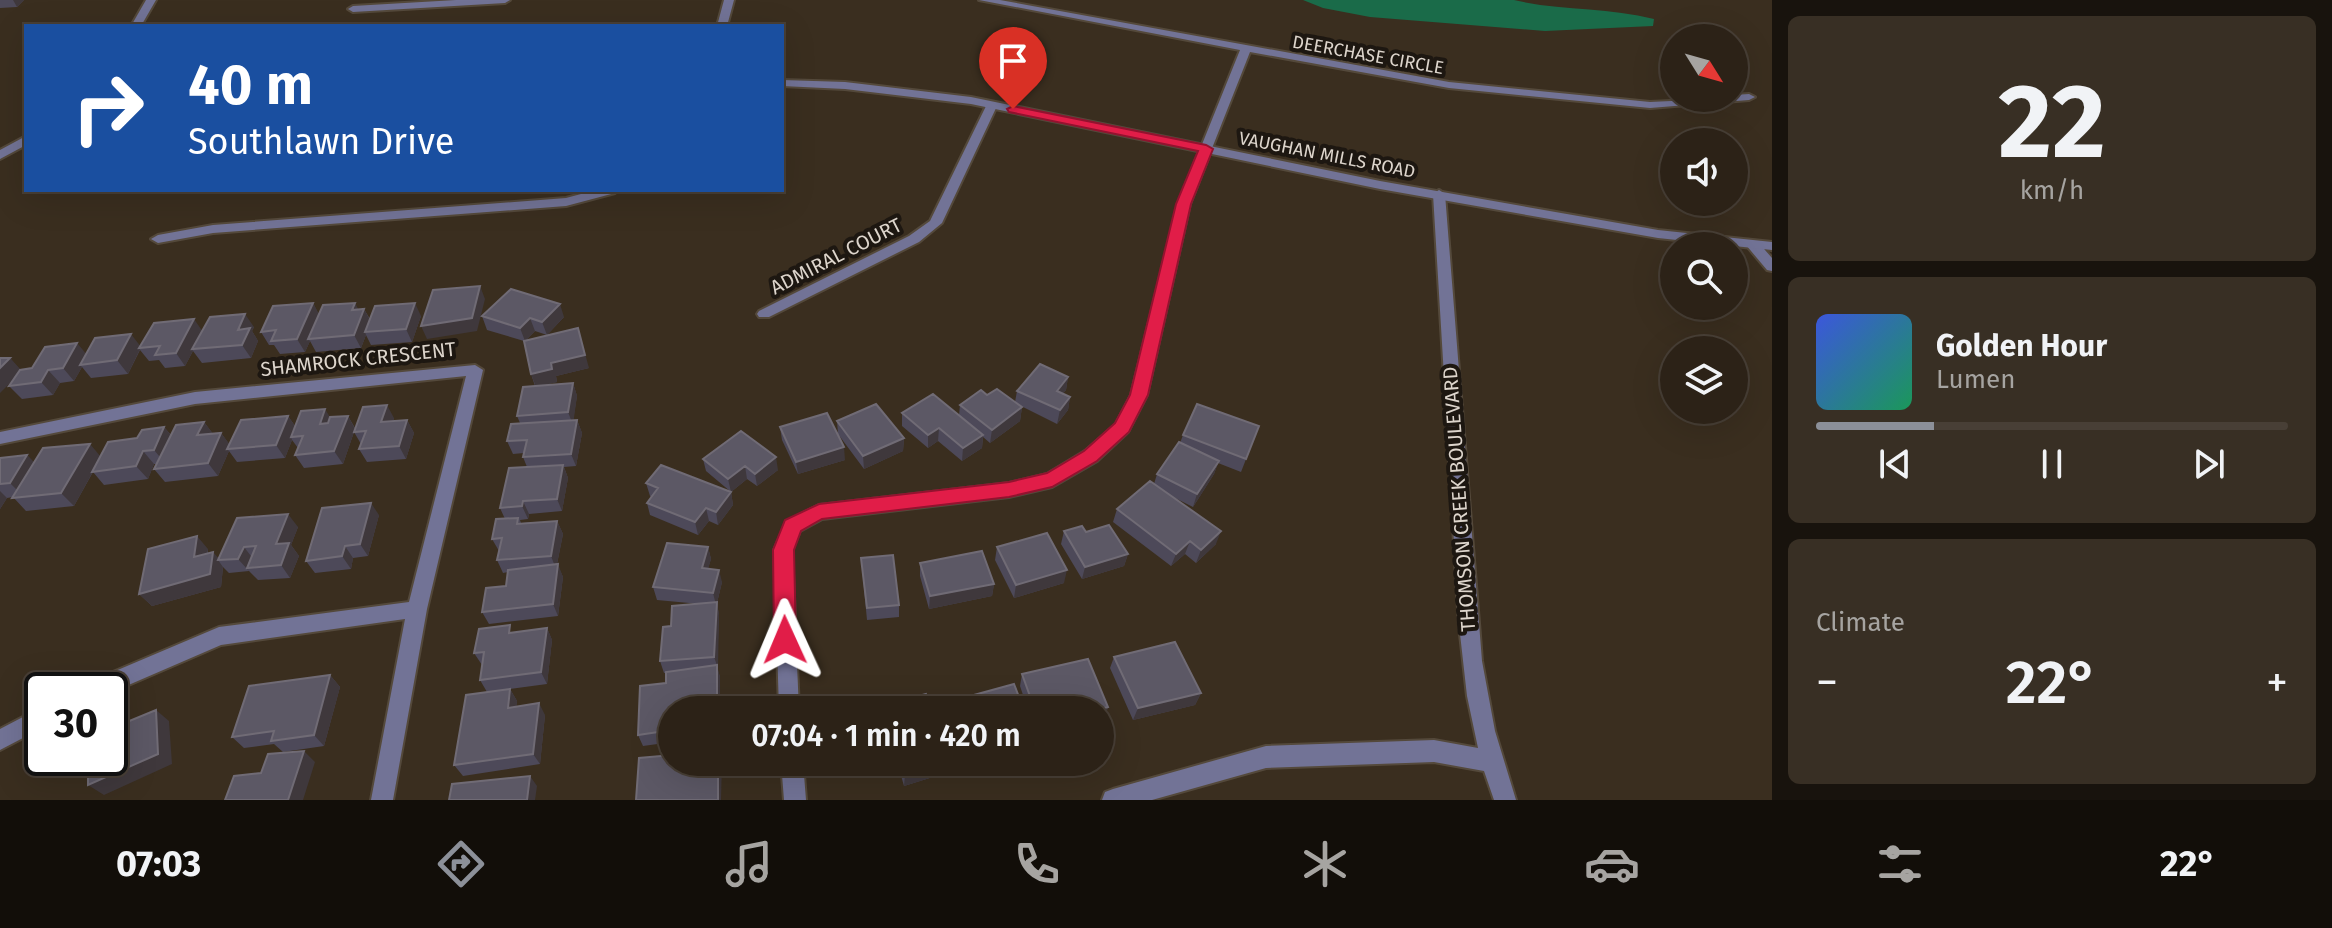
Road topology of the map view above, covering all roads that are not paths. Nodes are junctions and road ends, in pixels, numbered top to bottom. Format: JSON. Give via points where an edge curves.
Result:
{"nodes":[{"id":1,"x":151,"y":0,"type":"edge"},
{"id":2,"x":505,"y":0,"type":"edge"},
{"id":3,"x":729,"y":0,"type":"edge"},
{"id":4,"x":984,"y":0,"type":"edge"},
{"id":5,"x":353,"y":9,"type":"dead end"},
{"id":6,"x":137,"y":24,"type":"edge"},
{"id":7,"x":723,"y":24,"type":"edge"},
{"id":8,"x":1246,"y":49,"type":"junction"},
{"id":9,"x":784,"y":83,"type":"edge"},
{"id":10,"x":1749,"y":97,"type":"dead end"},
{"id":11,"x":991,"y":106,"type":"junction"},
{"id":12,"x":24,"y":141,"type":"edge"},
{"id":13,"x":1206,"y":149,"type":"junction"},
{"id":14,"x":0,"y":155,"type":"edge"},
{"id":15,"x":604,"y":192,"type":"edge"},
{"id":16,"x":1439,"y":194,"type":"junction"},
{"id":17,"x":158,"y":239,"type":"dead end"},
{"id":18,"x":1753,"y":245,"type":"junction"},
{"id":19,"x":1772,"y":246,"type":"edge"},
{"id":20,"x":1772,"y":267,"type":"edge"},
{"id":21,"x":764,"y":314,"type":"dead end"},
{"id":22,"x":0,"y":438,"type":"edge"},
{"id":23,"x":417,"y":609,"type":"junction"},
{"id":24,"x":128,"y":675,"type":"edge"},
{"id":25,"x":788,"y":696,"type":"edge"},
{"id":26,"x":24,"y":727,"type":"edge"},
{"id":27,"x":0,"y":740,"type":"edge"},
{"id":28,"x":1490,"y":761,"type":"junction"},
{"id":29,"x":793,"y":776,"type":"edge"},
{"id":30,"x":382,"y":800,"type":"edge"},
{"id":31,"x":795,"y":800,"type":"edge"},
{"id":32,"x":1113,"y":800,"type":"edge"},
{"id":33,"x":1505,"y":800,"type":"edge"}],
"edges":[{"from":1,"to":6,"type":"street"},
{"from":2,"to":5,"type":"street"},
{"from":3,"to":7,"type":"street"},
{"from":4,"to":8,"type":"street","name":"DEERCHASE CIRCLE"},
{"from":8,"to":10,"type":"street","name":"DEERCHASE CIRCLE","via":[[1449,85],[1614,102],[1650,105]]},
{"from":8,"to":13,"type":"street"},
{"from":9,"to":11,"type":"street","name":"VAUGHAN MILLS ROAD","via":[[874,87]]},
{"from":11,"to":13,"type":"street","name":"VAUGHAN MILLS ROAD"},
{"from":11,"to":21,"type":"street","name":"ADMIRAL COURT","via":[[935,223],[914,239]]},
{"from":12,"to":14,"type":"street"},
{"from":13,"to":16,"type":"street","name":"VAUGHAN MILLS ROAD"},
{"from":13,"to":25,"type":"street","via":[[1184,204],[1139,395],[1122,428],[1052,480],[1009,490],[819,512],[793,526],[783,550]]},
{"from":15,"to":17,"type":"street","via":[[566,202],[213,229]]},
{"from":16,"to":18,"type":"street","name":"VAUGHAN MILLS ROAD","via":[[1654,233]]},
{"from":16,"to":28,"type":"street","name":"THOMSON CREEK BOULEVARD","via":[[1469,642]]},
{"from":18,"to":19,"type":"street","name":"VAUGHAN MILLS ROAD"},
{"from":18,"to":20,"type":"street"},
{"from":22,"to":23,"type":"street","name":"SHAMROCK CRESCENT","via":[[195,398],[475,370]]},
{"from":23,"to":24,"type":"street","via":[[219,636]]},
{"from":23,"to":30,"type":"street","name":"SHAMROCK CRESCENT"},
{"from":26,"to":27,"type":"street"},
{"from":28,"to":32,"type":"street","via":[[1434,751],[1266,757]]},
{"from":28,"to":33,"type":"street","name":"THOMSON CREEK BOULEVARD"},
{"from":29,"to":31,"type":"street"}]}
